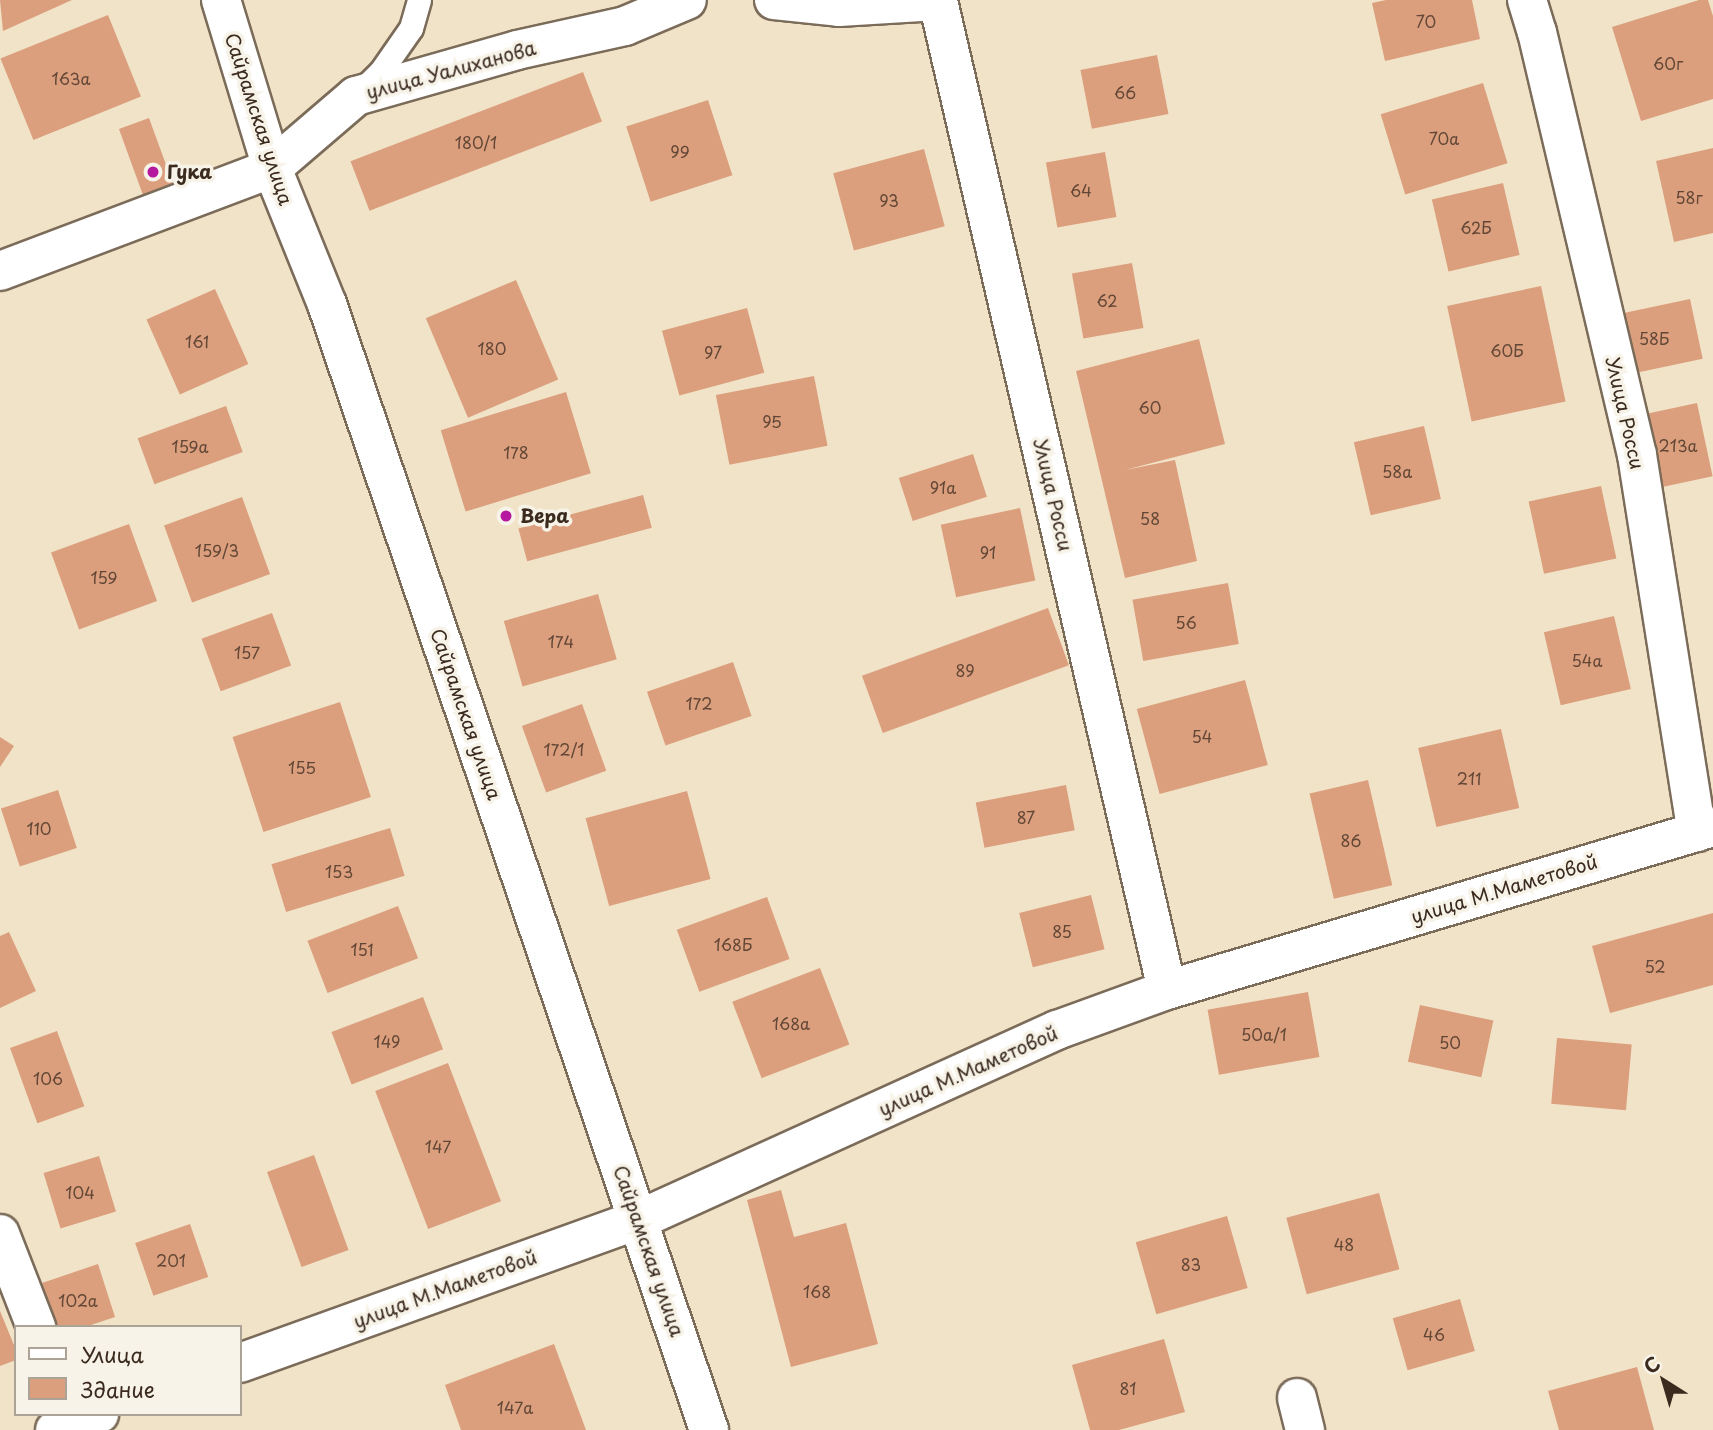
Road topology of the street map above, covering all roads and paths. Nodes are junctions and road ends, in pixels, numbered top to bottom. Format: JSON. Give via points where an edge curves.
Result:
{"nodes":[{"id":1,"x":221,"y":0,"type":"edge"},
{"id":2,"x":419,"y":0,"type":"edge"},
{"id":3,"x":687,"y":0,"type":"edge"},
{"id":4,"x":774,"y":0,"type":"edge"},
{"id":5,"x":1527,"y":0,"type":"edge"},
{"id":6,"x":940,"y":1,"type":"edge"},
{"id":7,"x":356,"y":96,"type":"junction"},
{"id":8,"x":272,"y":168,"type":"junction"},
{"id":9,"x":0,"y":271,"type":"edge"},
{"id":10,"x":1705,"y":829,"type":"edge"},
{"id":11,"x":1167,"y":990,"type":"junction"},
{"id":12,"x":638,"y":1220,"type":"junction"},
{"id":13,"x":0,"y":1234,"type":"edge"},
{"id":14,"x":35,"y":1325,"type":"edge"},
{"id":15,"x":242,"y":1362,"type":"edge"},
{"id":16,"x":709,"y":1430,"type":"edge"}],
"edges":[{"from":1,"to":8,"type":"street","name":"Сайрамская улица"},
{"from":2,"to":7,"type":"lane","via":[[411,28]]},
{"from":3,"to":7,"type":"street","name":"улица Уалиханова","via":[[625,26],[517,50]]},
{"from":4,"to":6,"type":"street","name":"Улица Росси","via":[[839,7]]},
{"from":5,"to":10,"type":"street","name":"Улица Росси","via":[[1637,455]]},
{"from":6,"to":11,"type":"street","name":"Улица Росси"},
{"from":7,"to":8,"type":"street","name":"улица Уалиханова"},
{"from":8,"to":9,"type":"street","name":"улица Уалиханова"},
{"from":8,"to":12,"type":"street","name":"Сайрамская улица","via":[[327,304]]},
{"from":10,"to":11,"type":"street","name":"улица М.Маметовой"},
{"from":11,"to":12,"type":"street","name":"улица М.Маметовой","via":[[1057,1030]]},
{"from":12,"to":15,"type":"street","name":"улица М.Маметовой"},
{"from":12,"to":16,"type":"street","name":"Сайрамская улица"},
{"from":13,"to":14,"type":"street"}]}
